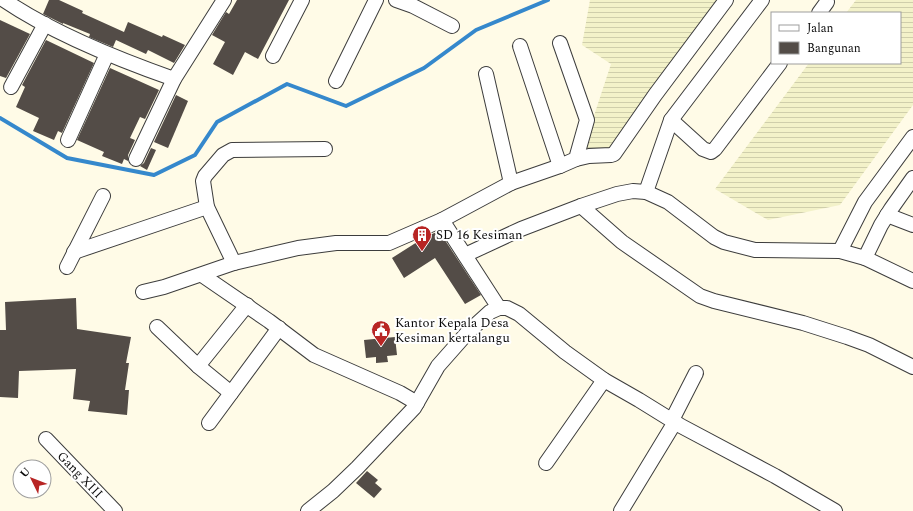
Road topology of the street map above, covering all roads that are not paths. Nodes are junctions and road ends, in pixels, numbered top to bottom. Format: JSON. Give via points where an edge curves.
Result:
{"nodes":[{"id":1,"x":6,"y":0,"type":"edge"},
{"id":2,"x":224,"y":0,"type":"edge"},
{"id":3,"x":302,"y":0,"type":"edge"},
{"id":4,"x":376,"y":0,"type":"edge"},
{"id":5,"x":396,"y":0,"type":"edge"},
{"id":6,"x":726,"y":0,"type":"edge"},
{"id":7,"x":762,"y":0,"type":"edge"},
{"id":8,"x":414,"y":3,"type":"edge"},
{"id":9,"x":45,"y":24,"type":"junction"},
{"id":10,"x":452,"y":26,"type":"dead end"},
{"id":11,"x":560,"y":43,"type":"dead end"},
{"id":12,"x":520,"y":46,"type":"dead end"},
{"id":13,"x":107,"y":54,"type":"junction"},
{"id":14,"x":273,"y":56,"type":"dead end"},
{"id":15,"x":779,"y":64,"type":"edge"},
{"id":16,"x":486,"y":74,"type":"dead end"},
{"id":17,"x":174,"y":79,"type":"junction"},
{"id":18,"x":336,"y":81,"type":"dead end"},
{"id":19,"x":11,"y":87,"type":"dead end"},
{"id":20,"x":671,"y":120,"type":"junction"},
{"id":21,"x":913,"y":137,"type":"edge"},
{"id":22,"x":68,"y":140,"type":"dead end"},
{"id":23,"x":325,"y":149,"type":"dead end"},
{"id":24,"x":136,"y":159,"type":"dead end"},
{"id":25,"x":576,"y":159,"type":"junction"},
{"id":26,"x":560,"y":166,"type":"junction"},
{"id":27,"x":913,"y":178,"type":"edge"},
{"id":28,"x":511,"y":183,"type":"junction"},
{"id":29,"x":646,"y":192,"type":"junction"},
{"id":30,"x":103,"y":196,"type":"dead end"},
{"id":31,"x":581,"y":206,"type":"junction"},
{"id":32,"x":207,"y":207,"type":"junction"},
{"id":33,"x":887,"y":215,"type":"junction"},
{"id":34,"x":442,"y":220,"type":"junction"},
{"id":35,"x":913,"y":225,"type":"edge"},
{"id":36,"x":840,"y":251,"type":"junction"},
{"id":37,"x":74,"y":252,"type":"junction"},
{"id":38,"x":465,"y":255,"type":"junction"},
{"id":39,"x":865,"y":258,"type":"junction"},
{"id":40,"x":234,"y":263,"type":"junction"},
{"id":41,"x":67,"y":267,"type":"dead end"},
{"id":42,"x":202,"y":274,"type":"junction"},
{"id":43,"x":913,"y":281,"type":"edge"},
{"id":44,"x":143,"y":292,"type":"dead end"},
{"id":45,"x":247,"y":305,"type":"junction"},
{"id":46,"x":499,"y":308,"type":"junction"},
{"id":47,"x":157,"y":327,"type":"dead end"},
{"id":48,"x":279,"y":328,"type":"junction"},
{"id":49,"x":198,"y":366,"type":"junction"},
{"id":50,"x":913,"y":367,"type":"edge"},
{"id":51,"x":696,"y":373,"type":"dead end"},
{"id":52,"x":604,"y":380,"type":"junction"},
{"id":53,"x":231,"y":393,"type":"junction"},
{"id":54,"x":417,"y":403,"type":"junction"},
{"id":55,"x":673,"y":421,"type":"junction"},
{"id":56,"x":208,"y":423,"type":"dead end"},
{"id":57,"x":46,"y":439,"type":"dead end"},
{"id":58,"x":546,"y":463,"type":"dead end"},
{"id":59,"x":115,"y":511,"type":"edge"},
{"id":60,"x":308,"y":511,"type":"edge"},
{"id":61,"x":621,"y":511,"type":"edge"},
{"id":62,"x":834,"y":511,"type":"edge"}],
"edges":[{"from":1,"to":9,"type":"street"},
{"from":2,"to":17,"type":"street"},
{"from":3,"to":14,"type":"street"},
{"from":4,"to":18,"type":"street"},
{"from":5,"to":8,"type":"street"},
{"from":6,"to":25,"type":"street","via":[[614,154]]},
{"from":7,"to":20,"type":"street"},
{"from":8,"to":10,"type":"street"},
{"from":9,"to":13,"type":"street"},
{"from":9,"to":19,"type":"street"},
{"from":11,"to":25,"type":"street","via":[[587,120]]},
{"from":12,"to":26,"type":"street"},
{"from":13,"to":17,"type":"street"},
{"from":13,"to":22,"type":"street"},
{"from":15,"to":20,"type":"street","via":[[711,152],[704,149]]},
{"from":16,"to":28,"type":"street"},
{"from":17,"to":24,"type":"street"},
{"from":20,"to":29,"type":"street"},
{"from":21,"to":36,"type":"street","via":[[865,202]]},
{"from":23,"to":32,"type":"street","via":[[228,151],[204,178]]},
{"from":25,"to":26,"type":"street"},
{"from":26,"to":28,"type":"street"},
{"from":27,"to":33,"type":"street"},
{"from":28,"to":34,"type":"street"},
{"from":29,"to":31,"type":"street","via":[[621,193]]},
{"from":29,"to":36,"type":"street","via":[[668,202],[714,237],[733,245],[755,250]]},
{"from":30,"to":37,"type":"street"},
{"from":31,"to":38,"type":"street","via":[[521,229]]},
{"from":31,"to":50,"type":"street","via":[[622,242],[700,296],[847,337]]},
{"from":32,"to":37,"type":"street"},
{"from":32,"to":40,"type":"street"},
{"from":33,"to":35,"type":"street"},
{"from":33,"to":39,"type":"street"},
{"from":34,"to":38,"type":"street"},
{"from":34,"to":40,"type":"street","via":[[389,243],[336,243],[298,248]]},
{"from":36,"to":39,"type":"street"},
{"from":37,"to":41,"type":"street"},
{"from":38,"to":46,"type":"street"},
{"from":39,"to":43,"type":"street"},
{"from":40,"to":42,"type":"street"},
{"from":42,"to":44,"type":"street"},
{"from":42,"to":45,"type":"street"},
{"from":45,"to":48,"type":"street"},
{"from":45,"to":49,"type":"street"},
{"from":46,"to":52,"type":"street","via":[[507,308],[519,314]]},
{"from":46,"to":54,"type":"street","via":[[490,312],[468,332],[446,357]]},
{"from":47,"to":49,"type":"street"},
{"from":48,"to":53,"type":"street"},
{"from":48,"to":54,"type":"street","via":[[314,355]]},
{"from":49,"to":53,"type":"street"},
{"from":51,"to":55,"type":"street"},
{"from":52,"to":55,"type":"street"},
{"from":52,"to":58,"type":"street"},
{"from":53,"to":56,"type":"street"},
{"from":54,"to":60,"type":"street","via":[[362,463]]},
{"from":55,"to":61,"type":"street"},
{"from":55,"to":62,"type":"street"},
{"from":57,"to":59,"type":"street","name":"Gang XIII"}]}
